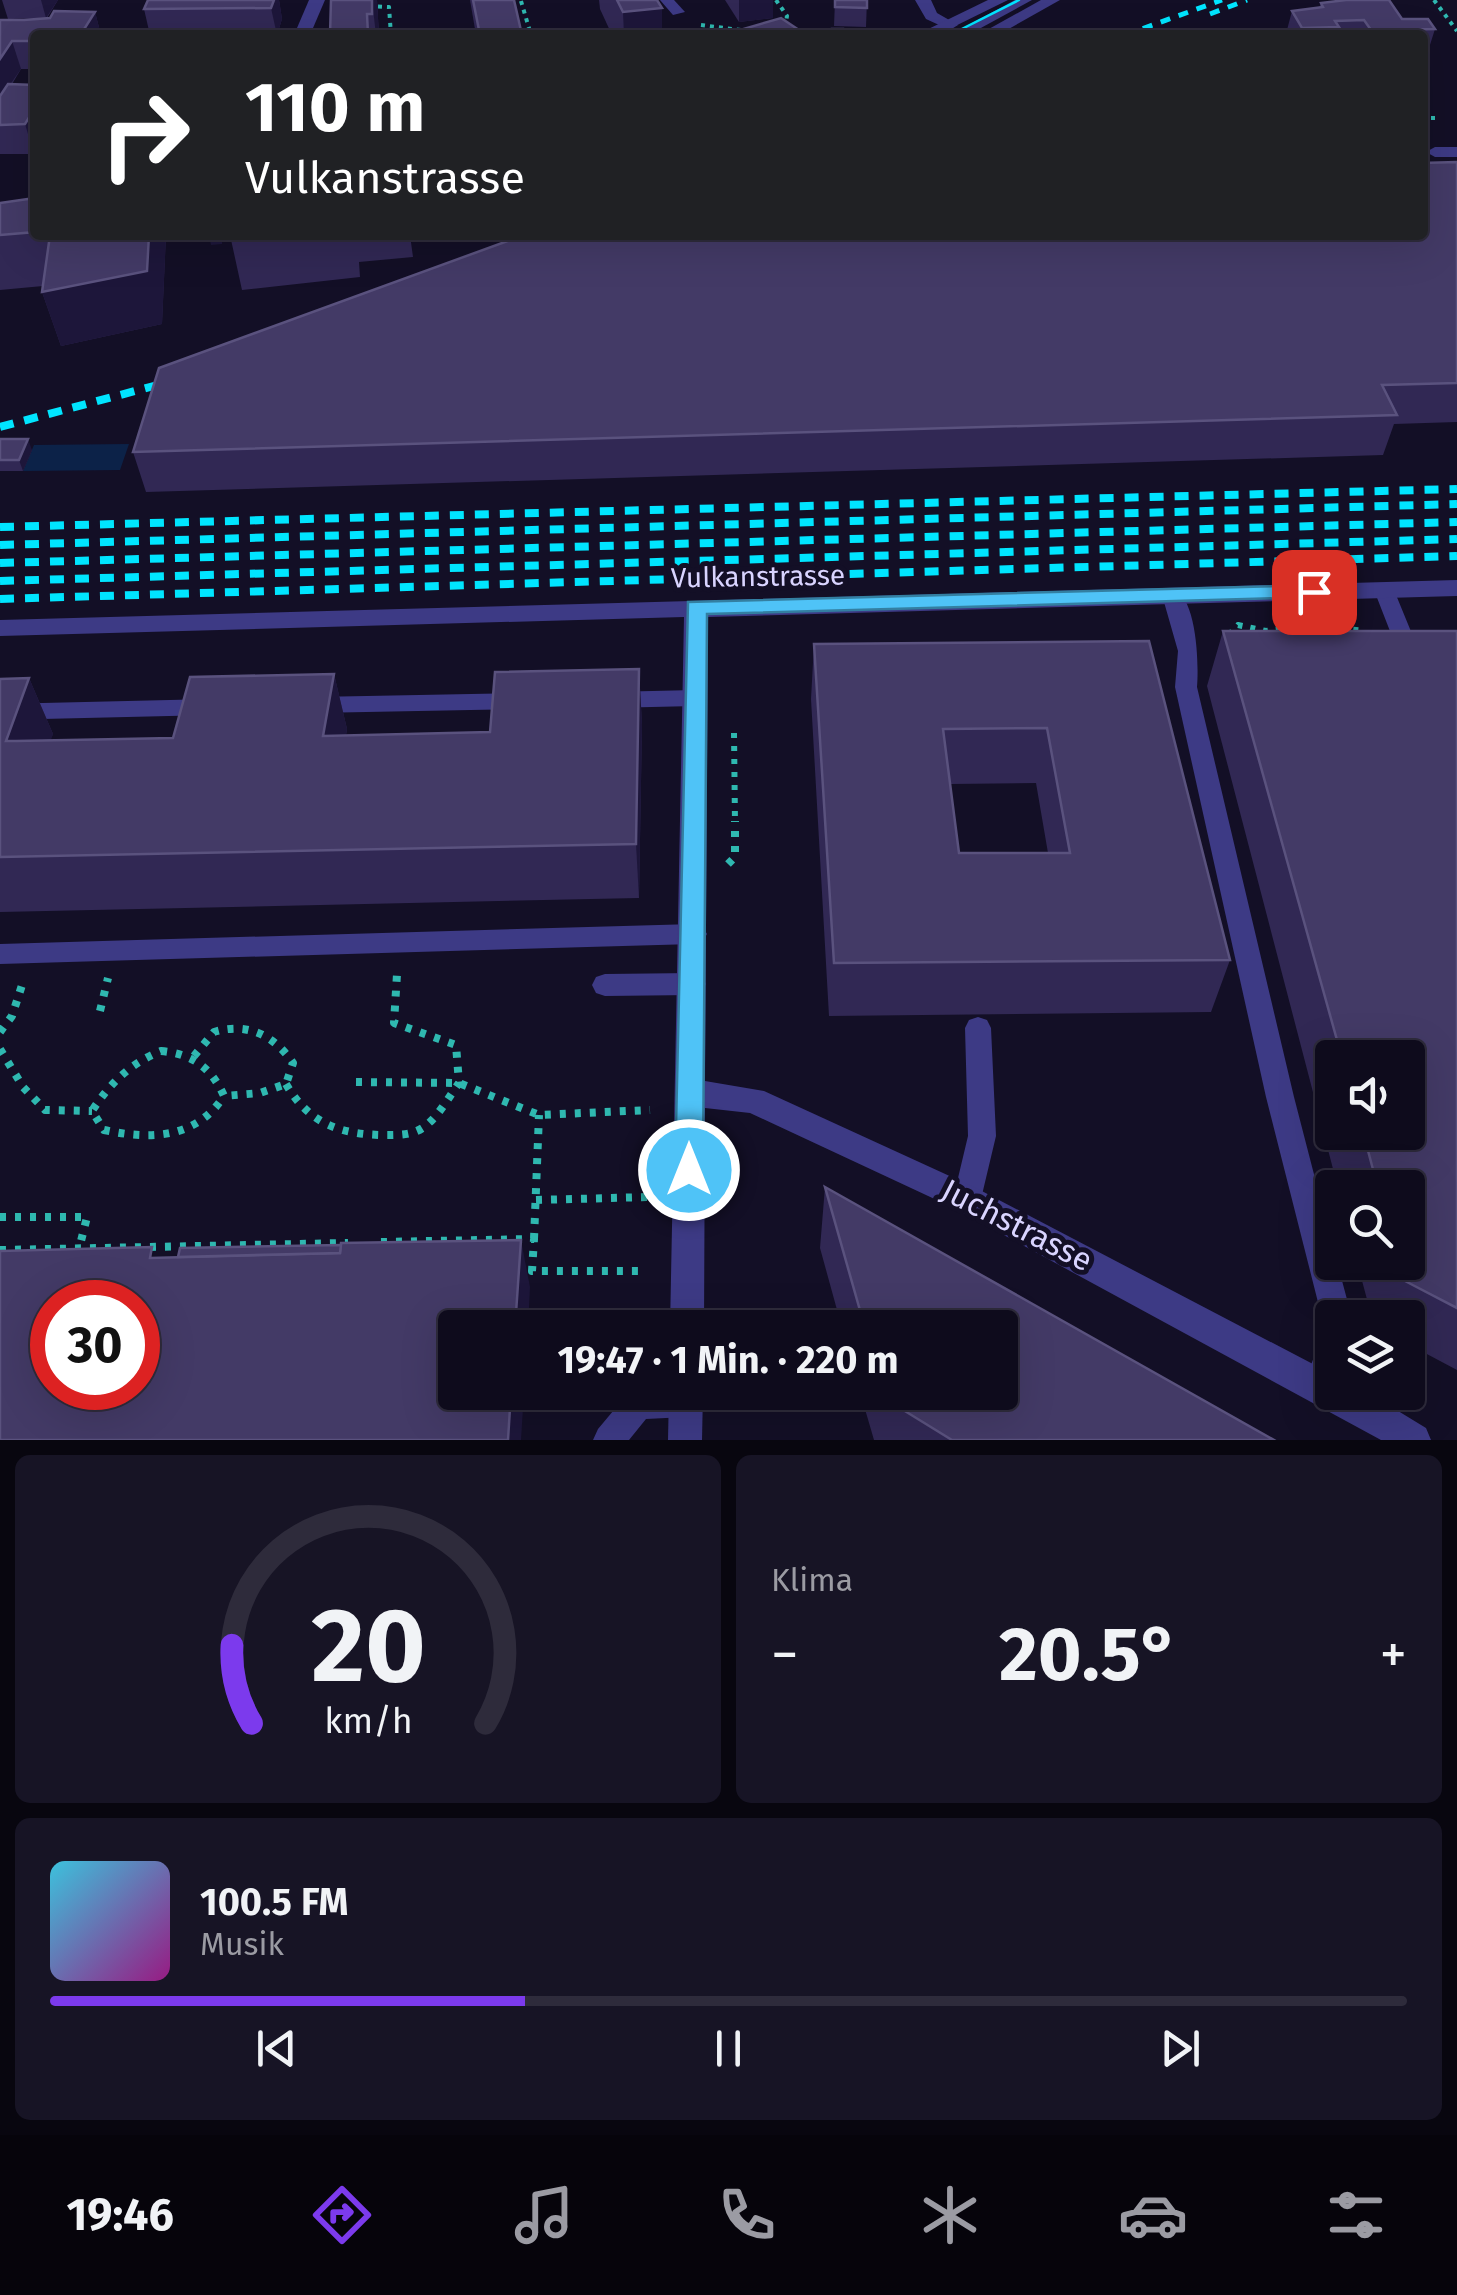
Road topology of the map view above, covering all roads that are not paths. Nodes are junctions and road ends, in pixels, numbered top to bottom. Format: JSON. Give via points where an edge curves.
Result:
{"nodes":[{"id":1,"x":317,"y":0,"type":"edge"},
{"id":2,"x":667,"y":0,"type":"edge"},
{"id":3,"x":923,"y":0,"type":"edge"},
{"id":4,"x":1000,"y":0,"type":"edge"},
{"id":5,"x":1025,"y":0,"type":"edge"},
{"id":6,"x":1052,"y":0,"type":"edge"},
{"id":7,"x":684,"y":11,"type":"road end"},
{"id":8,"x":304,"y":30,"type":"edge"},
{"id":9,"x":953,"y":30,"type":"edge"},
{"id":10,"x":995,"y":30,"type":"edge"},
{"id":11,"x":1457,"y":152,"type":"edge"},
{"id":12,"x":1428,"y":153,"type":"edge"},
{"id":13,"x":1457,"y":588,"type":"edge"},
{"id":14,"x":1384,"y":590,"type":"junction"},
{"id":15,"x":1172,"y":596,"type":"junction"},
{"id":16,"x":696,"y":607,"type":"junction"},
{"id":17,"x":0,"y":628,"type":"edge"},
{"id":18,"x":1189,"y":651,"type":"junction"},
{"id":19,"x":1224,"y":651,"type":"edge"},
{"id":20,"x":1371,"y":651,"type":"edge"},
{"id":21,"x":695,"y":698,"type":"junction"},
{"id":22,"x":592,"y":700,"type":"edge"},
{"id":23,"x":553,"y":701,"type":"edge"},
{"id":24,"x":282,"y":706,"type":"edge"},
{"id":25,"x":243,"y":707,"type":"edge"},
{"id":26,"x":0,"y":712,"type":"edge"},
{"id":27,"x":694,"y":934,"type":"junction"},
{"id":28,"x":0,"y":954,"type":"edge"},
{"id":29,"x":605,"y":984,"type":"dead end"},
{"id":30,"x":693,"y":984,"type":"junction"},
{"id":31,"x":978,"y":1028,"type":"dead end"},
{"id":32,"x":690,"y":1092,"type":"junction"},
{"id":33,"x":967,"y":1198,"type":"junction"},
{"id":34,"x":1332,"y":1300,"type":"edge"},
{"id":35,"x":687,"y":1310,"type":"edge"},
{"id":36,"x":1315,"y":1382,"type":"edge"},
{"id":37,"x":635,"y":1410,"type":"edge"},
{"id":38,"x":686,"y":1410,"type":"edge"},
{"id":39,"x":1363,"y":1410,"type":"edge"},
{"id":40,"x":610,"y":1440,"type":"edge"},
{"id":41,"x":685,"y":1440,"type":"edge"},
{"id":42,"x":1414,"y":1440,"type":"edge"}],
"edges":[{"from":1,"to":8,"type":"street"},
{"from":2,"to":7,"type":"lane"},
{"from":3,"to":9,"type":"street","via":[[930,16]]},
{"from":4,"to":9,"type":"street"},
{"from":5,"to":9,"type":"lane"},
{"from":6,"to":10,"type":"street"},
{"from":11,"to":12,"type":"street"},
{"from":13,"to":14,"type":"street","name":"Vulkanstrasse"},
{"from":14,"to":15,"type":"street","name":"Vulkanstrasse"},
{"from":14,"to":20,"type":"lane","via":[[1408,651]]},
{"from":15,"to":16,"type":"street","name":"Vulkanstrasse"},
{"from":15,"to":18,"type":"lane"},
{"from":16,"to":17,"type":"street","name":"Vulkanstrasse"},
{"from":16,"to":21,"type":"street"},
{"from":18,"to":19,"type":"lane"},
{"from":18,"to":34,"type":"lane","via":[[1186,687]]},
{"from":21,"to":22,"type":"lane"},
{"from":21,"to":27,"type":"street"},
{"from":23,"to":24,"type":"lane"},
{"from":25,"to":26,"type":"lane"},
{"from":27,"to":28,"type":"lane"},
{"from":27,"to":30,"type":"street"},
{"from":29,"to":30,"type":"lane"},
{"from":30,"to":32,"type":"street"},
{"from":31,"to":33,"type":"lane","via":[[985,1140]]},
{"from":32,"to":33,"type":"street","name":"Juchstrasse","via":[[753,1100]]},
{"from":32,"to":35,"type":"street"},
{"from":33,"to":36,"type":"street","name":"Juchstrasse"},
{"from":37,"to":40,"type":"lane"},
{"from":38,"to":41,"type":"street"},
{"from":39,"to":42,"type":"street","name":"Juchstrasse"}]}
